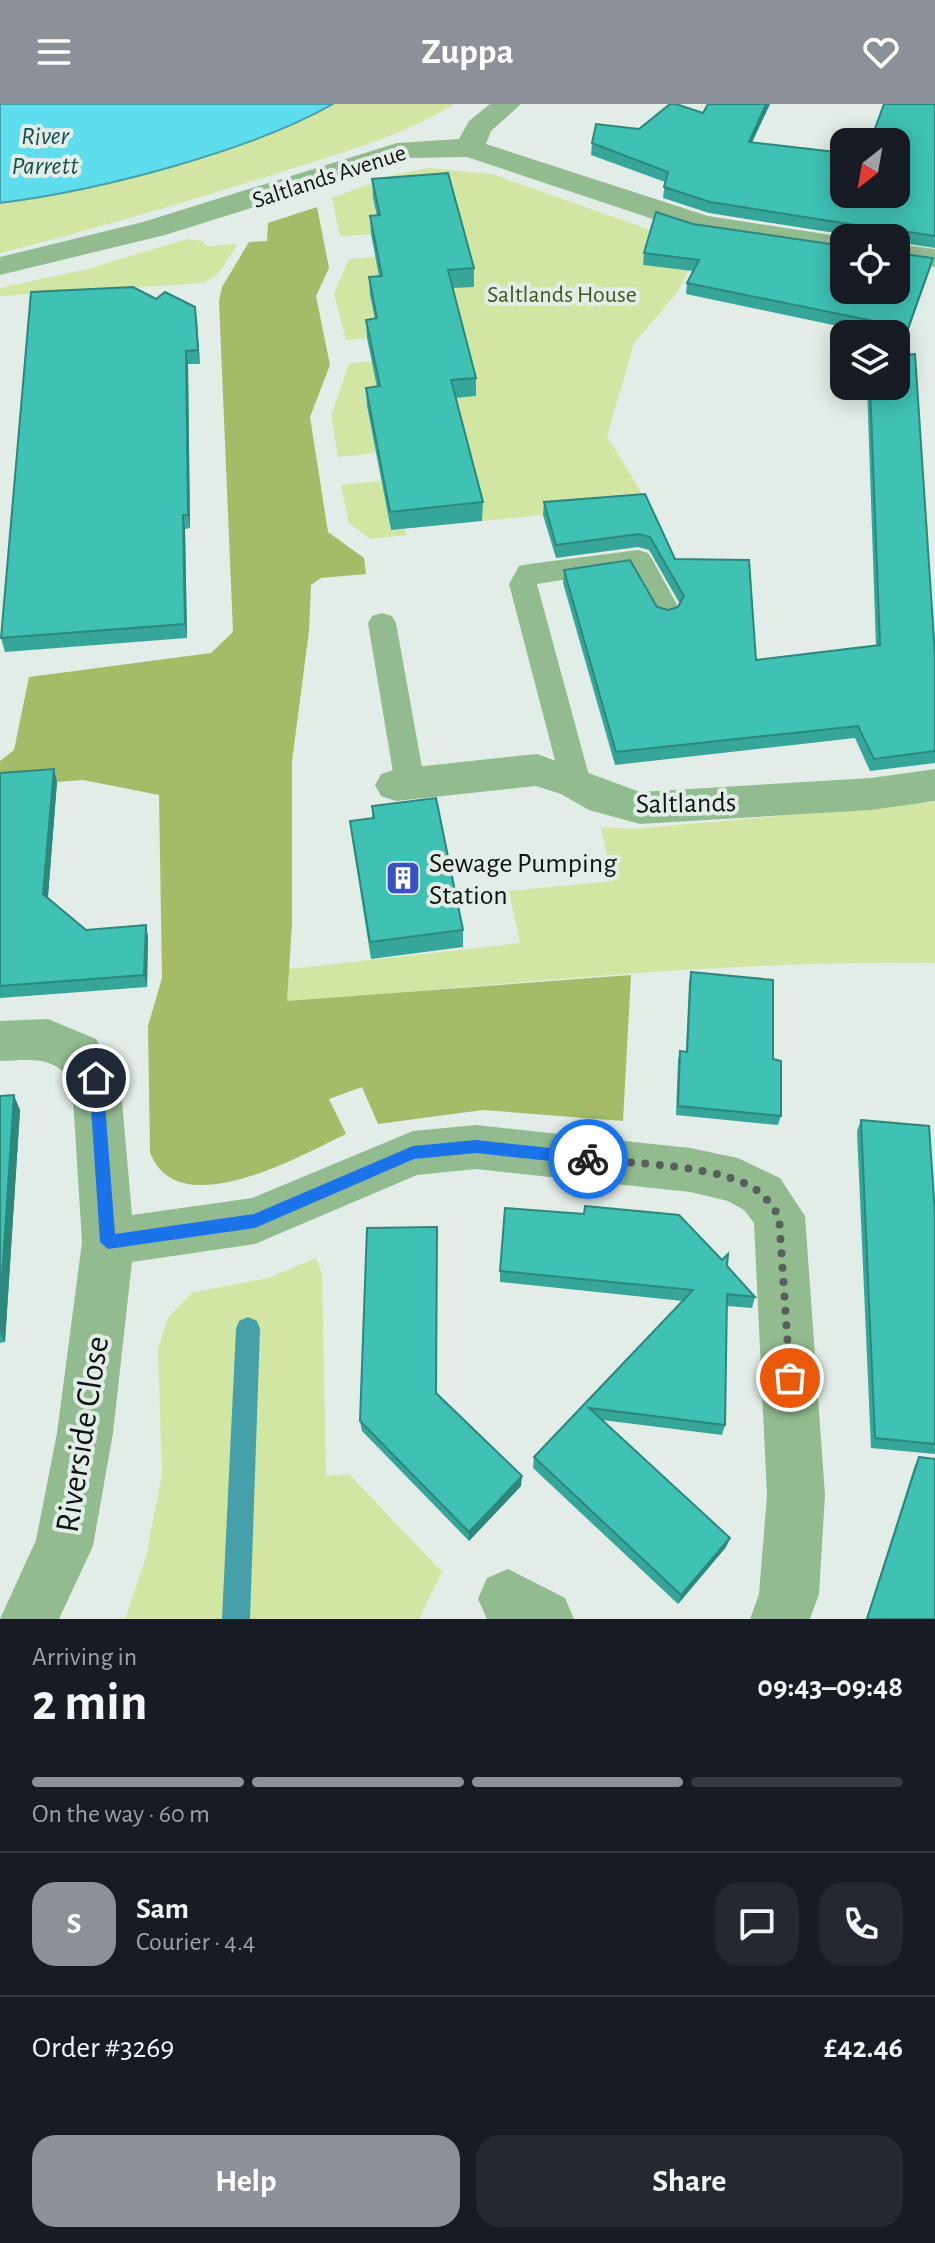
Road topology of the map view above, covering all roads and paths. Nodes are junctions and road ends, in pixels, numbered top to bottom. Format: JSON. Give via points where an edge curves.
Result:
{"nodes":[{"id":1,"x":507,"y":104,"type":"edge"},
{"id":2,"x":469,"y":148,"type":"junction"},
{"id":3,"x":830,"y":244,"type":"edge"},
{"id":4,"x":910,"y":255,"type":"edge"},
{"id":5,"x":935,"y":258,"type":"edge"},
{"id":6,"x":0,"y":266,"type":"edge"},
{"id":7,"x":666,"y":610,"type":"edge"},
{"id":8,"x":382,"y":623,"type":"dead end"},
{"id":9,"x":576,"y":783,"type":"junction"},
{"id":10,"x":403,"y":785,"type":"joint"},
{"id":11,"x":935,"y":785,"type":"edge"},
{"id":12,"x":0,"y":1041,"type":"edge"},
{"id":13,"x":108,"y":1242,"type":"junction"},
{"id":14,"x":28,"y":1619,"type":"edge"},
{"id":15,"x":780,"y":1619,"type":"edge"}],
"edges":[{"from":1,"to":2,"type":"street","via":[[479,127]]},
{"from":2,"to":3,"type":"street","name":"Saltlands Avenue","via":[[703,225]]},
{"from":2,"to":6,"type":"street","name":"Saltlands Avenue","via":[[407,149],[205,216]]},
{"from":4,"to":5,"type":"street"},
{"from":7,"to":9,"type":"lane","via":[[638,559],[529,573],[523,584]]},
{"from":8,"to":10,"type":"lane"},
{"from":9,"to":10,"type":"street","name":"Saltlands","via":[[537,770]]},
{"from":9,"to":11,"type":"street","name":"Saltlands","via":[[604,799],[640,808]]},
{"from":12,"to":13,"type":"street","name":"Riverside Close","via":[[48,1039],[79,1053],[96,1078]]},
{"from":13,"to":14,"type":"street","name":"Riverside Close","via":[[85,1433],[64,1546]]},
{"from":13,"to":15,"type":"street","via":[[255,1221],[413,1153],[476,1147],[690,1170],[738,1181],[762,1194],[779,1216],[796,1495],[789,1594]]}]}
